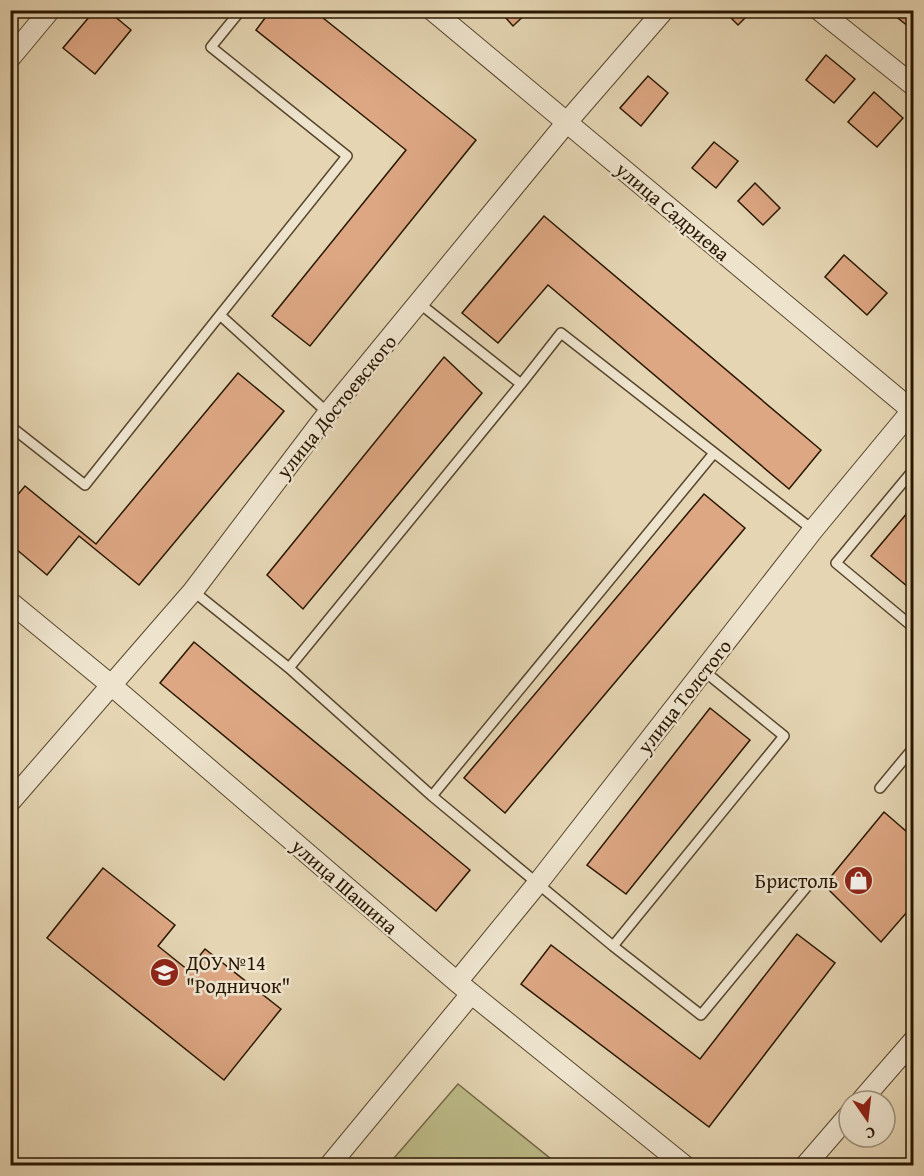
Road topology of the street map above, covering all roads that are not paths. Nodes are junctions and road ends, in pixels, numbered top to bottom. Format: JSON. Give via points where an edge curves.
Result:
{"nodes":[{"id":1,"x":50,"y":10,"type":"edge"},
{"id":2,"x":241,"y":10,"type":"edge"},
{"id":3,"x":432,"y":10,"type":"edge"},
{"id":4,"x":664,"y":10,"type":"edge"},
{"id":5,"x":819,"y":10,"type":"edge"},
{"id":6,"x":10,"y":58,"type":"edge"},
{"id":7,"x":914,"y":86,"type":"edge"},
{"id":8,"x":567,"y":122,"type":"junction"},
{"id":9,"x":419,"y":303,"type":"junction"},
{"id":10,"x":220,"y":315,"type":"junction"},
{"id":11,"x":521,"y":384,"type":"junction"},
{"id":12,"x":913,"y":410,"type":"edge"},
{"id":13,"x":328,"y":413,"type":"junction"},
{"id":14,"x":10,"y":426,"type":"edge"},
{"id":15,"x":714,"y":453,"type":"junction"},
{"id":16,"x":914,"y":469,"type":"edge"},
{"id":17,"x":813,"y":530,"type":"junction"},
{"id":18,"x":194,"y":591,"type":"junction"},
{"id":19,"x":10,"y":602,"type":"edge"},
{"id":20,"x":914,"y":628,"type":"edge"},
{"id":21,"x":289,"y":668,"type":"junction"},
{"id":22,"x":704,"y":671,"type":"junction"},
{"id":23,"x":111,"y":685,"type":"junction"},
{"id":24,"x":914,"y":747,"type":"edge"},
{"id":25,"x":880,"y":788,"type":"dead end"},
{"id":26,"x":432,"y":796,"type":"junction"},
{"id":27,"x":10,"y":802,"type":"edge"},
{"id":28,"x":537,"y":884,"type":"junction"},
{"id":29,"x":809,"y":884,"type":"dead end"},
{"id":30,"x":613,"y":946,"type":"junction"},
{"id":31,"x":464,"y":988,"type":"junction"},
{"id":32,"x":914,"y":1040,"type":"edge"},
{"id":33,"x":871,"y":1089,"type":"edge"},
{"id":34,"x":837,"y":1129,"type":"edge"},
{"id":35,"x":329,"y":1166,"type":"edge"},
{"id":36,"x":685,"y":1166,"type":"edge"},
{"id":37,"x":805,"y":1166,"type":"edge"}],
"edges":[{"from":1,"to":6,"type":"street"},
{"from":2,"to":10,"type":"lane","via":[[212,47],[347,156]]},
{"from":3,"to":8,"type":"street","name":"улица Садриева"},
{"from":4,"to":8,"type":"street","name":"улица Достоевского"},
{"from":5,"to":7,"type":"street"},
{"from":8,"to":9,"type":"street","name":"улица Достоевского"},
{"from":8,"to":12,"type":"street","name":"улица Садриева"},
{"from":9,"to":11,"type":"lane"},
{"from":9,"to":13,"type":"street","name":"улица Достоевского"},
{"from":10,"to":13,"type":"lane"},
{"from":10,"to":14,"type":"lane","via":[[85,485]]},
{"from":11,"to":15,"type":"lane","via":[[561,333]]},
{"from":11,"to":21,"type":"lane"},
{"from":12,"to":17,"type":"street","name":"улица Толстого"},
{"from":13,"to":18,"type":"street","name":"улица Достоевского"},
{"from":15,"to":17,"type":"lane"},
{"from":15,"to":26,"type":"lane"},
{"from":16,"to":20,"type":"lane","via":[[836,563]]},
{"from":17,"to":22,"type":"street","name":"улица Толстого"},
{"from":18,"to":21,"type":"lane"},
{"from":18,"to":23,"type":"street","name":"улица Достоевского"},
{"from":19,"to":23,"type":"street","name":"улица Шашина"},
{"from":21,"to":26,"type":"lane"},
{"from":22,"to":28,"type":"street","name":"улица Толстого"},
{"from":22,"to":30,"type":"lane","via":[[784,736]]},
{"from":23,"to":27,"type":"street","name":"улица Достоевского"},
{"from":23,"to":31,"type":"street","name":"улица Шашина"},
{"from":24,"to":25,"type":"lane"},
{"from":26,"to":28,"type":"lane"},
{"from":28,"to":30,"type":"lane"},
{"from":28,"to":31,"type":"street","name":"улица Толстого"},
{"from":29,"to":30,"type":"lane","via":[[701,1015]]},
{"from":31,"to":35,"type":"street","name":"улица Толстого"},
{"from":31,"to":36,"type":"street","name":"улица Шашина"},
{"from":32,"to":33,"type":"street"},
{"from":34,"to":37,"type":"street"}]}
